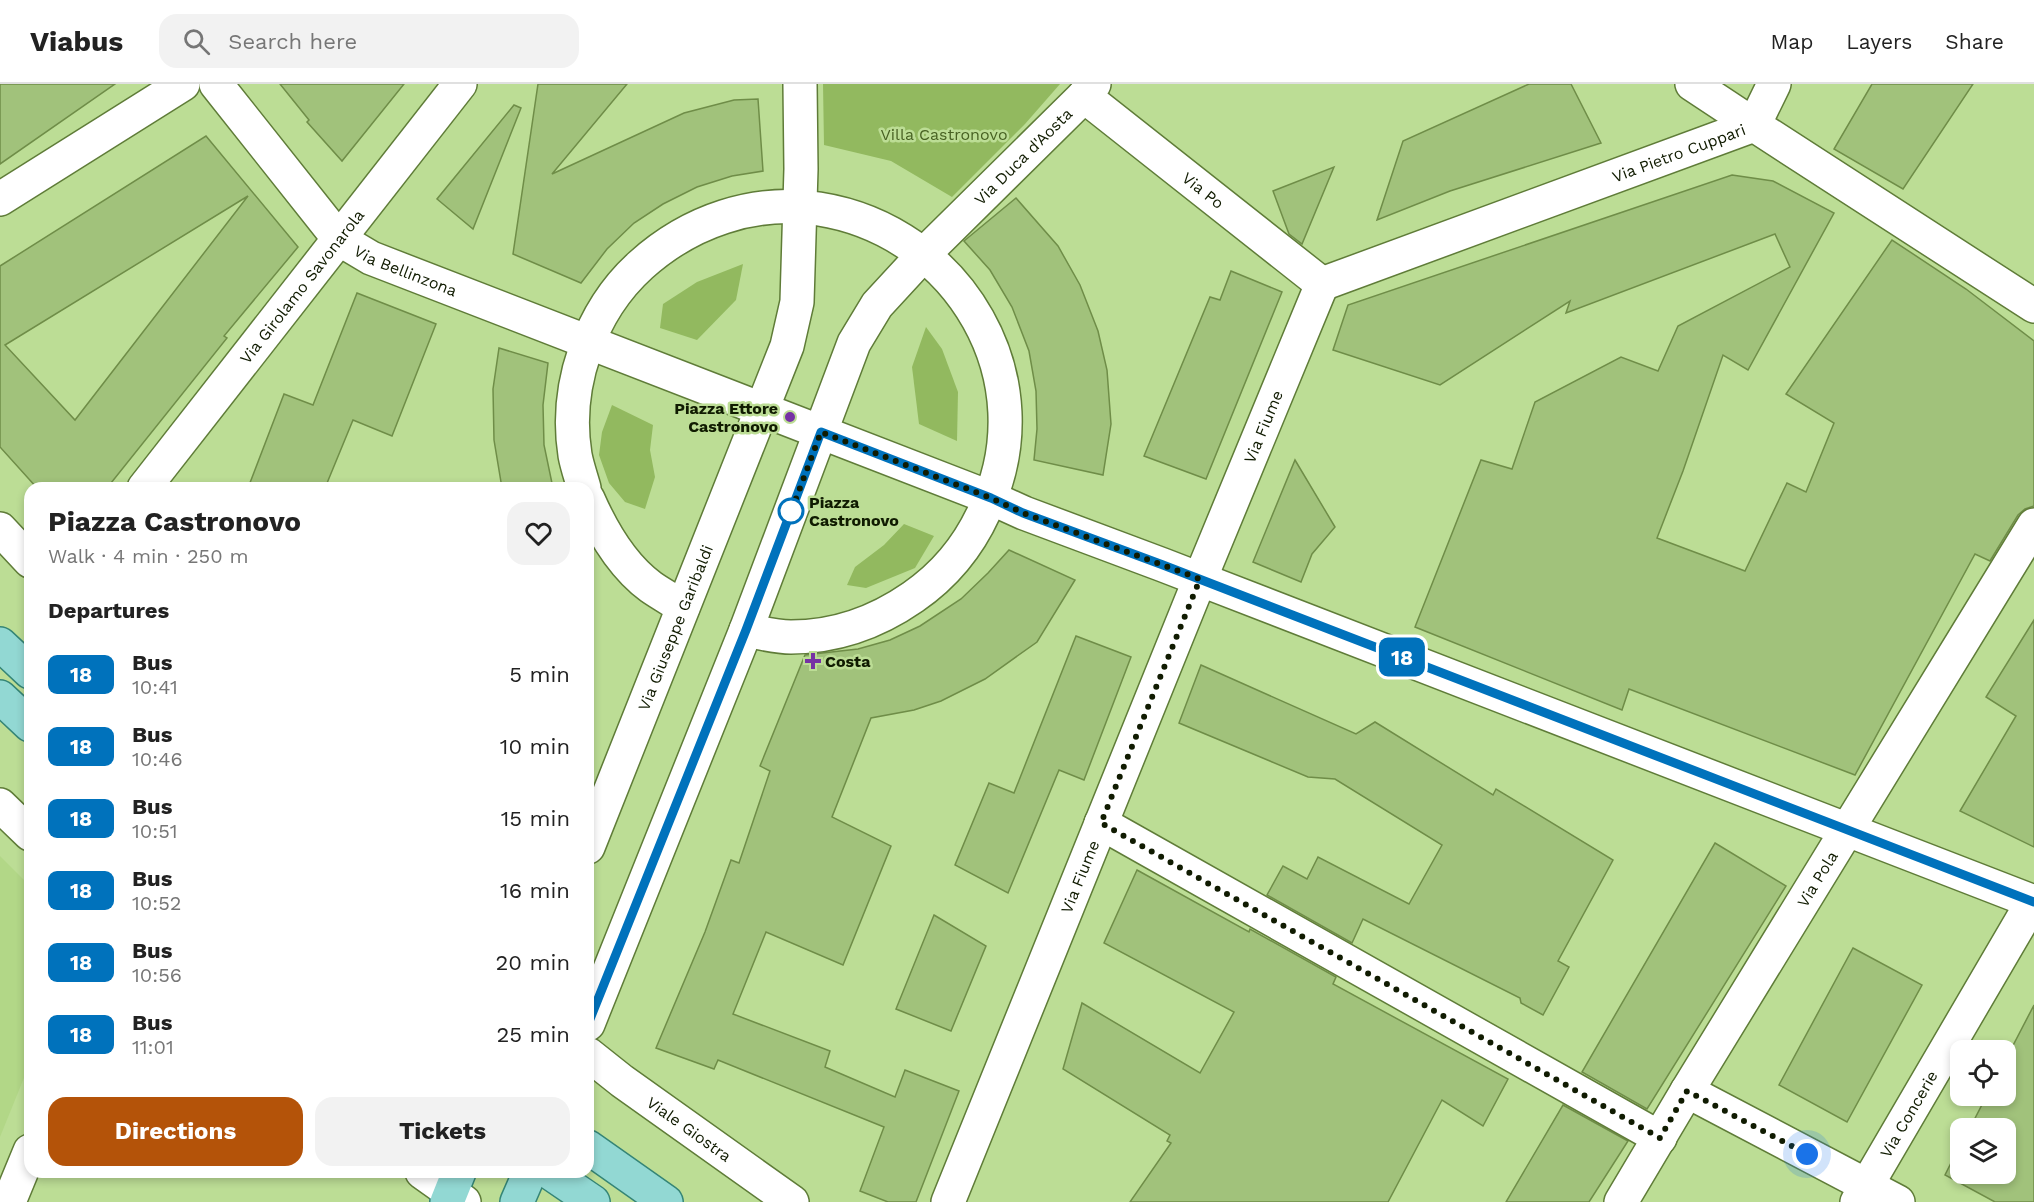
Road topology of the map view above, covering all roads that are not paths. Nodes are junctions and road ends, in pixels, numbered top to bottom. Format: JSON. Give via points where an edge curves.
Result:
{"nodes":[{"id":1,"x":183,"y":84,"type":"edge"},
{"id":2,"x":216,"y":84,"type":"edge"},
{"id":3,"x":460,"y":84,"type":"edge"},
{"id":4,"x":800,"y":84,"type":"edge"},
{"id":5,"x":1692,"y":84,"type":"edge"},
{"id":6,"x":1774,"y":84,"type":"edge"},
{"id":7,"x":1089,"y":90,"type":"edge"},
{"id":8,"x":1754,"y":125,"type":"junction"},
{"id":9,"x":0,"y":199,"type":"edge"},
{"id":10,"x":800,"y":206,"type":"junction"},
{"id":11,"x":339,"y":238,"type":"junction"},
{"id":12,"x":924,"y":254,"type":"junction"},
{"id":13,"x":1322,"y":284,"type":"junction"},
{"id":14,"x":2034,"y":306,"type":"edge"},
{"id":15,"x":587,"y":343,"type":"junction"},
{"id":16,"x":761,"y":409,"type":"junction"},
{"id":17,"x":821,"y":432,"type":"junction"},
{"id":18,"x":149,"y":482,"type":"edge"},
{"id":19,"x":582,"y":482,"type":"edge"},
{"id":20,"x":991,"y":498,"type":"junction"},
{"id":21,"x":594,"y":512,"type":"edge"},
{"id":22,"x":2034,"y":525,"type":"edge"},
{"id":23,"x":0,"y":529,"type":"edge"},
{"id":24,"x":24,"y":555,"type":"edge"},
{"id":25,"x":1200,"y":579,"type":"junction"},
{"id":26,"x":683,"y":607,"type":"junction"},
{"id":27,"x":746,"y":630,"type":"junction"},
{"id":28,"x":0,"y":644,"type":"edge"},
{"id":29,"x":24,"y":666,"type":"edge"},
{"id":30,"x":0,"y":697,"type":"edge"},
{"id":31,"x":24,"y":719,"type":"edge"},
{"id":32,"x":0,"y":805,"type":"edge"},
{"id":33,"x":1101,"y":823,"type":"junction"},
{"id":34,"x":24,"y":828,"type":"edge"},
{"id":35,"x":1848,"y":830,"type":"junction"},
{"id":36,"x":594,"y":832,"type":"edge"},
{"id":37,"x":2033,"y":901,"type":"edge"},
{"id":38,"x":594,"y":1009,"type":"edge"},
{"id":39,"x":594,"y":1059,"type":"edge"},
{"id":40,"x":1687,"y":1091,"type":"junction"},
{"id":41,"x":1660,"y":1138,"type":"junction"},
{"id":42,"x":594,"y":1151,"type":"edge"},
{"id":43,"x":24,"y":1166,"type":"edge"},
{"id":44,"x":432,"y":1178,"type":"edge"},
{"id":45,"x":527,"y":1178,"type":"edge"},
{"id":46,"x":558,"y":1178,"type":"edge"},
{"id":47,"x":455,"y":1192,"type":"edge"},
{"id":48,"x":1862,"y":1194,"type":"edge"},
{"id":49,"x":9,"y":1202,"type":"edge"},
{"id":50,"x":517,"y":1202,"type":"edge"},
{"id":51,"x":593,"y":1202,"type":"edge"},
{"id":52,"x":666,"y":1202,"type":"edge"},
{"id":53,"x":792,"y":1202,"type":"edge"},
{"id":54,"x":948,"y":1202,"type":"edge"},
{"id":55,"x":1621,"y":1202,"type":"edge"},
{"id":56,"x":1898,"y":1202,"type":"edge"}],
"edges":[{"from":1,"to":9,"type":"street"},
{"from":2,"to":11,"type":"street","name":"Via Bellinzona"},
{"from":3,"to":11,"type":"street","name":"Via Girolamo Savonarola"},
{"from":4,"to":10,"type":"street","name":"Via Giuseppe Garibaldi"},
{"from":5,"to":8,"type":"street"},
{"from":6,"to":8,"type":"street"},
{"from":7,"to":12,"type":"street","name":"Via Duca d'Aosta"},
{"from":7,"to":13,"type":"street","name":"Via Po"},
{"from":8,"to":13,"type":"street","name":"Via Pietro Cuppari"},
{"from":8,"to":14,"type":"street","name":"Via Pietro Cuppari"},
{"from":10,"to":12,"type":"street","via":[[845,213],[886,230]]},
{"from":10,"to":15,"type":"street","via":[[762,207],[724,216],[664,246],[628,277],[605,308]]},
{"from":10,"to":16,"type":"street","name":"Via Giuseppe Garibaldi","via":[[797,302],[787,346]]},
{"from":11,"to":15,"type":"street","name":"Via Bellinzona","via":[[371,258]]},
{"from":11,"to":18,"type":"street","name":"Via Girolamo Savonarola"},
{"from":12,"to":17,"type":"street","name":"Via Duca d'Aosta","via":[[877,305],[854,343]]},
{"from":12,"to":20,"type":"street","via":[[970,304],[998,365],[1005,432],[1001,466]]},
{"from":13,"to":25,"type":"street","name":"Via Fiume"},
{"from":15,"to":16,"type":"street","name":"Via Bellinzona"},
{"from":15,"to":19,"type":"street","via":[[577,379],[573,417],[575,455]]},
{"from":16,"to":17,"type":"street","name":"Via Bellinzona"},
{"from":16,"to":26,"type":"street","name":"Via Giuseppe Garibaldi"},
{"from":17,"to":20,"type":"street","name":"Via Bellinzona"},
{"from":17,"to":27,"type":"street"},
{"from":20,"to":25,"type":"street","name":"Via Bellinzona"},
{"from":20,"to":27,"type":"street","via":[[954,562],[927,588],[896,609],[863,624],[826,634],[790,637]]},
{"from":21,"to":26,"type":"street","via":[[622,559],[649,586]]},
{"from":22,"to":35,"type":"street","name":"Via Pola"},
{"from":23,"to":24,"type":"street"},
{"from":25,"to":33,"type":"street","name":"Via Fiume"},
{"from":25,"to":35,"type":"street","name":"Via Bellinzona"},
{"from":26,"to":36,"type":"street","name":"Via Giuseppe Garibaldi"},
{"from":27,"to":38,"type":"street"},
{"from":28,"to":29,"type":"main road"},
{"from":30,"to":31,"type":"main road"},
{"from":32,"to":34,"type":"street"},
{"from":33,"to":41,"type":"street"},
{"from":33,"to":54,"type":"street","name":"Via Fiume"},
{"from":35,"to":37,"type":"street","name":"Via Bellinzona"},
{"from":35,"to":40,"type":"street","name":"Via Pola"},
{"from":37,"to":48,"type":"street","name":"Via Concerie"},
{"from":39,"to":53,"type":"street","name":"Viale Giostra"},
{"from":40,"to":41,"type":"street","name":"Via Pola"},
{"from":40,"to":48,"type":"street"},
{"from":41,"to":55,"type":"street","name":"Via Pola"},
{"from":42,"to":52,"type":"main road"},
{"from":43,"to":49,"type":"street"},
{"from":44,"to":47,"type":"street"},
{"from":45,"to":50,"type":"main road"},
{"from":46,"to":51,"type":"main road"},
{"from":48,"to":56,"type":"street"}]}
